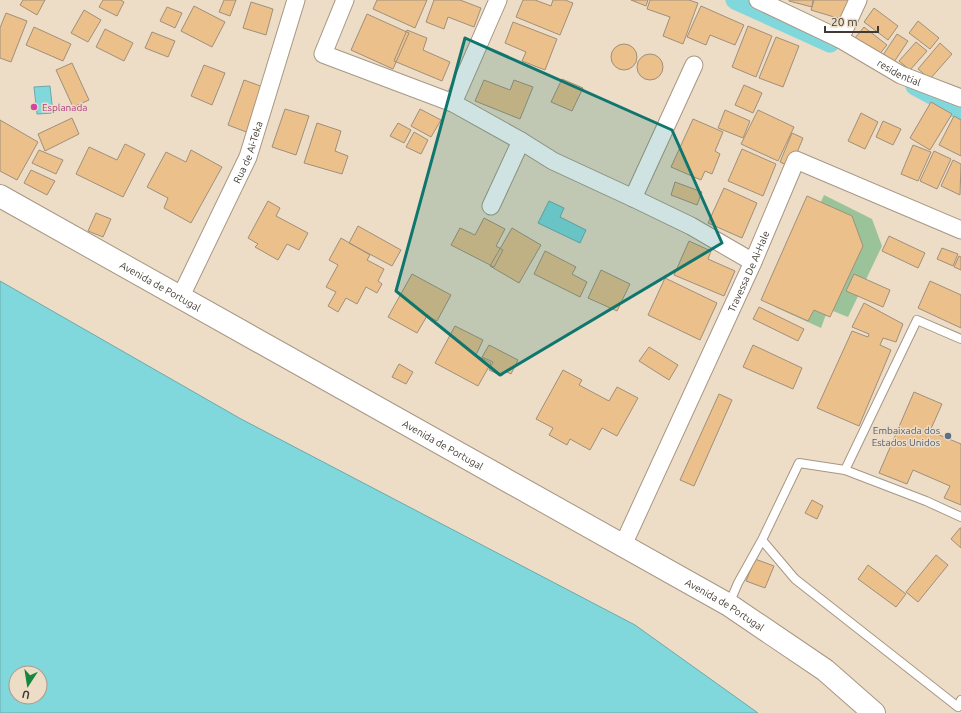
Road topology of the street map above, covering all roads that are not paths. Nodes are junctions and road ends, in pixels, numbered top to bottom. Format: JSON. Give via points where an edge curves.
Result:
{"nodes":[{"id":1,"x":296,"y":0,"type":"edge"},
{"id":2,"x":345,"y":0,"type":"edge"},
{"id":3,"x":498,"y":0,"type":"edge"},
{"id":4,"x":758,"y":0,"type":"edge"},
{"id":5,"x":858,"y":0,"type":"edge"},
{"id":6,"x":840,"y":39,"type":"junction"},
{"id":7,"x":694,"y":65,"type":"dead end"},
{"id":8,"x":961,"y":98,"type":"edge"},
{"id":9,"x":453,"y":103,"type":"junction"},
{"id":10,"x":521,"y":141,"type":"junction"},
{"id":11,"x":0,"y":196,"type":"edge"},
{"id":12,"x":634,"y":198,"type":"junction"},
{"id":13,"x":491,"y":206,"type":"dead end"},
{"id":14,"x":961,"y":230,"type":"edge"},
{"id":15,"x":753,"y":262,"type":"junction"},
{"id":16,"x":180,"y":298,"type":"junction"},
{"id":17,"x":961,"y":339,"type":"edge"},
{"id":18,"x":845,"y":470,"type":"junction"},
{"id":19,"x":961,"y":517,"type":"edge"},
{"id":20,"x":762,"y":540,"type":"junction"},
{"id":21,"x":622,"y":545,"type":"junction"},
{"id":22,"x":729,"y":605,"type":"junction"},
{"id":23,"x":961,"y":700,"type":"edge"},
{"id":24,"x":874,"y":713,"type":"edge"}],
"edges":[{"from":1,"to":16,"type":"street","name":"Rua de Ai-Teka","via":[[248,157]]},
{"from":2,"to":9,"type":"street","via":[[323,54]]},
{"from":3,"to":9,"type":"street"},
{"from":4,"to":6,"type":"street","name":"residential"},
{"from":5,"to":6,"type":"street"},
{"from":6,"to":8,"type":"street","name":"residential","via":[[901,75]]},
{"from":7,"to":12,"type":"street"},
{"from":9,"to":10,"type":"street"},
{"from":10,"to":12,"type":"street","via":[[553,161]]},
{"from":10,"to":13,"type":"street"},
{"from":11,"to":16,"type":"main road","name":"Avenida de Portugal"},
{"from":12,"to":15,"type":"street","via":[[691,226]]},
{"from":14,"to":15,"type":"street","name":"Travessa De Ai-Hale","via":[[796,160]]},
{"from":15,"to":21,"type":"street","name":"Travessa De Ai-Hale"},
{"from":16,"to":21,"type":"main road","name":"Avenida de Portugal"},
{"from":17,"to":18,"type":"lane","via":[[917,320]]},
{"from":18,"to":19,"type":"lane"},
{"from":18,"to":20,"type":"lane","via":[[799,463]]},
{"from":20,"to":22,"type":"lane"},
{"from":20,"to":23,"type":"lane","via":[[796,579],[958,707]]},
{"from":21,"to":22,"type":"main road","name":"Avenida de Portugal"},
{"from":22,"to":24,"type":"main road","name":"Avenida de Portugal","via":[[825,670]]}]}
